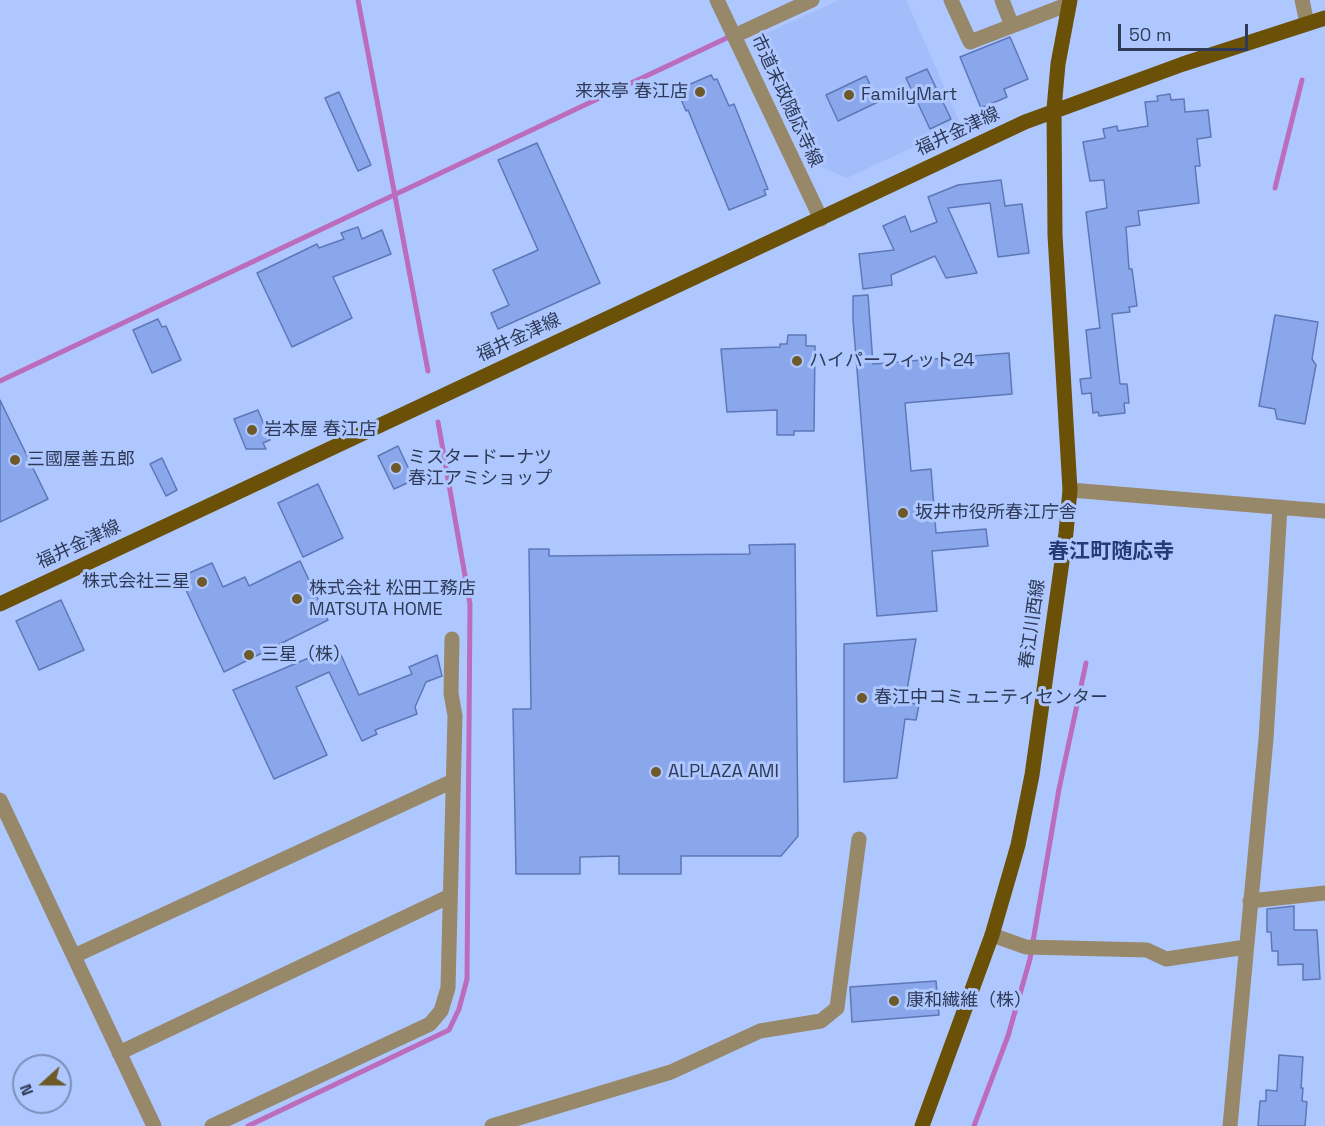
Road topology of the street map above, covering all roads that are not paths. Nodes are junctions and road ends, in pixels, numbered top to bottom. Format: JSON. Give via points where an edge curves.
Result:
{"nodes":[{"id":1,"x":717,"y":0,"type":"edge"},
{"id":2,"x":812,"y":0,"type":"edge"},
{"id":3,"x":951,"y":0,"type":"edge"},
{"id":4,"x":1002,"y":0,"type":"edge"},
{"id":5,"x":1302,"y":0,"type":"edge"},
{"id":6,"x":1070,"y":2,"type":"edge"},
{"id":7,"x":1325,"y":18,"type":"edge"},
{"id":8,"x":1307,"y":23,"type":"junction"},
{"id":9,"x":1012,"y":26,"type":"junction"},
{"id":10,"x":734,"y":36,"type":"junction"},
{"id":11,"x":1054,"y":109,"type":"junction"},
{"id":12,"x":821,"y":219,"type":"junction"},
{"id":13,"x":1070,"y":490,"type":"junction"},
{"id":14,"x":1280,"y":507,"type":"junction"},
{"id":15,"x":1325,"y":511,"type":"edge"},
{"id":16,"x":0,"y":604,"type":"edge"},
{"id":17,"x":452,"y":639,"type":"dead end"},
{"id":18,"x":453,"y":781,"type":"junction"},
{"id":19,"x":0,"y":800,"type":"edge"},
{"id":20,"x":859,"y":839,"type":"dead end"},
{"id":21,"x":1325,"y":893,"type":"edge"},
{"id":22,"x":450,"y":896,"type":"junction"},
{"id":23,"x":1250,"y":901,"type":"junction"},
{"id":24,"x":992,"y":935,"type":"junction"},
{"id":25,"x":1246,"y":946,"type":"junction"},
{"id":26,"x":74,"y":956,"type":"junction"},
{"id":27,"x":119,"y":1053,"type":"junction"},
{"id":28,"x":496,"y":1125,"type":"edge"},
{"id":29,"x":153,"y":1126,"type":"edge"},
{"id":30,"x":212,"y":1126,"type":"edge"},
{"id":31,"x":922,"y":1126,"type":"edge"},
{"id":32,"x":1230,"y":1126,"type":"edge"}],
"edges":[{"from":1,"to":10,"type":"street","name":"市道末政随応寺線"},
{"from":2,"to":10,"type":"street"},
{"from":3,"to":9,"type":"street","via":[[970,42]]},
{"from":4,"to":9,"type":"street"},
{"from":5,"to":8,"type":"street"},
{"from":6,"to":9,"type":"street"},
{"from":6,"to":11,"type":"main road"},
{"from":7,"to":8,"type":"main road","name":"福井金津線"},
{"from":8,"to":11,"type":"main road","name":"福井金津線"},
{"from":10,"to":12,"type":"street","name":"市道末政随応寺線"},
{"from":11,"to":12,"type":"main road","name":"福井金津線"},
{"from":11,"to":13,"type":"main road","name":"春江川西線","via":[[1055,235]]},
{"from":12,"to":16,"type":"main road","name":"福井金津線"},
{"from":13,"to":14,"type":"street"},
{"from":13,"to":24,"type":"main road","name":"春江川西線","via":[[1032,775],[1018,845]]},
{"from":14,"to":15,"type":"street"},
{"from":14,"to":23,"type":"street","via":[[1266,739]]},
{"from":17,"to":18,"type":"street"},
{"from":18,"to":22,"type":"street"},
{"from":18,"to":26,"type":"street"},
{"from":19,"to":26,"type":"street"},
{"from":20,"to":28,"type":"street","via":[[837,1008],[821,1021],[760,1030],[671,1072]]},
{"from":21,"to":23,"type":"street"},
{"from":22,"to":27,"type":"street"},
{"from":22,"to":30,"type":"street","via":[[448,988],[441,1011],[430,1024]]},
{"from":23,"to":25,"type":"street"},
{"from":24,"to":25,"type":"street","via":[[1026,947],[1147,950],[1166,959]]},
{"from":24,"to":31,"type":"main road","name":"春江川西線"},
{"from":25,"to":32,"type":"street"},
{"from":26,"to":27,"type":"street"},
{"from":27,"to":29,"type":"street"}]}
